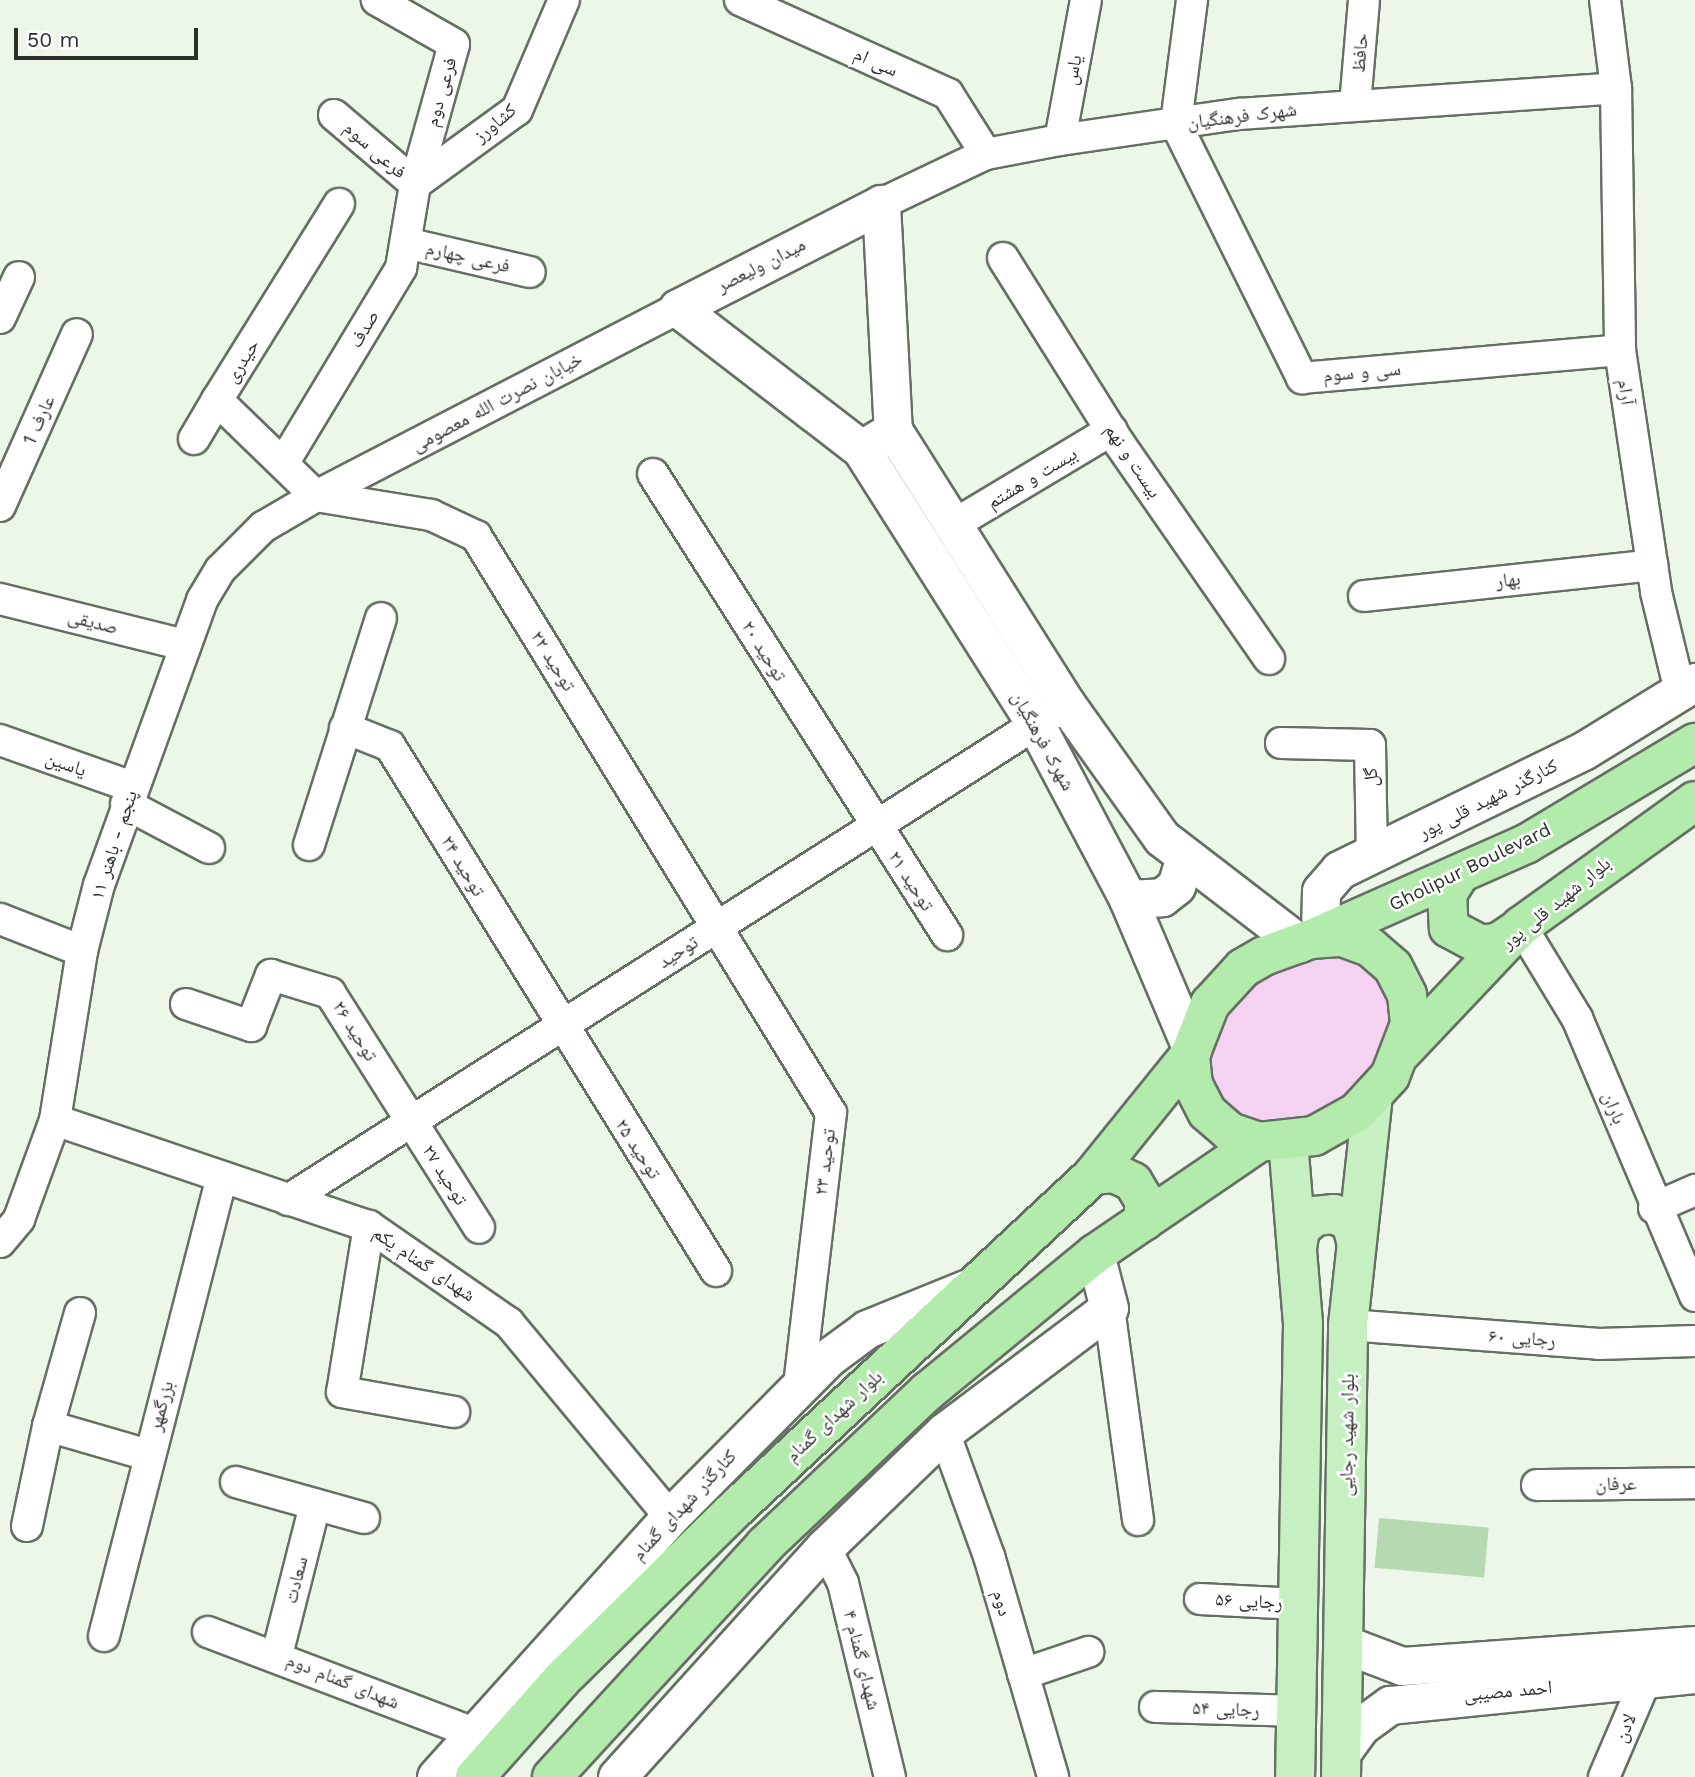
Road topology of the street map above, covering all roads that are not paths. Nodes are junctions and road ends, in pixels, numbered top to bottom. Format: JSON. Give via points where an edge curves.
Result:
{"nodes":[{"id":1,"x":377,"y":0,"type":"edge"},
{"id":2,"x":564,"y":0,"type":"edge"},
{"id":3,"x":740,"y":0,"type":"edge"},
{"id":4,"x":1086,"y":0,"type":"edge"},
{"id":5,"x":1192,"y":0,"type":"edge"},
{"id":6,"x":1364,"y":0,"type":"edge"},
{"id":7,"x":1605,"y":0,"type":"edge"},
{"id":8,"x":1616,"y":88,"type":"junction"},
{"id":9,"x":1356,"y":105,"type":"junction"},
{"id":10,"x":334,"y":115,"type":"dead end"},
{"id":11,"x":1176,"y":124,"type":"junction"},
{"id":12,"x":1060,"y":140,"type":"junction"},
{"id":13,"x":986,"y":154,"type":"junction"},
{"id":14,"x":415,"y":184,"type":"junction"},
{"id":15,"x":339,"y":204,"type":"dead end"},
{"id":16,"x":881,"y":204,"type":"junction"},
{"id":17,"x":406,"y":243,"type":"junction"},
{"id":18,"x":1003,"y":258,"type":"dead end"},
{"id":19,"x":530,"y":272,"type":"dead end"},
{"id":20,"x":19,"y":277,"type":"dead end"},
{"id":21,"x":678,"y":308,"type":"junction"},
{"id":22,"x":0,"y":318,"type":"edge"},
{"id":23,"x":78,"y":334,"type":"dead end"},
{"id":24,"x":1620,"y":350,"type":"junction"},
{"id":25,"x":217,"y":400,"type":"junction"},
{"id":26,"x":893,"y":430,"type":"junction"},
{"id":27,"x":1112,"y":430,"type":"junction"},
{"id":28,"x":194,"y":439,"type":"dead end"},
{"id":29,"x":861,"y":449,"type":"junction"},
{"id":30,"x":284,"y":462,"type":"junction"},
{"id":31,"x":653,"y":474,"type":"dead end"},
{"id":32,"x":316,"y":496,"type":"junction"},
{"id":33,"x":0,"y":506,"type":"edge"},
{"id":34,"x":953,"y":525,"type":"junction"},
{"id":35,"x":1652,"y":565,"type":"junction"},
{"id":36,"x":1364,"y":596,"type":"dead end"},
{"id":37,"x":0,"y":598,"type":"edge"},
{"id":38,"x":380,"y":618,"type":"dead end"},
{"id":39,"x":185,"y":645,"type":"junction"},
{"id":40,"x":1269,"y":659,"type":"dead end"},
{"id":41,"x":1687,"y":687,"type":"edge"},
{"id":42,"x":1067,"y":705,"type":"junction"},
{"id":43,"x":1036,"y":724,"type":"junction"},
{"id":44,"x":345,"y":728,"type":"junction"},
{"id":45,"x":0,"y":740,"type":"edge"},
{"id":46,"x":1281,"y":743,"type":"dead end"},
{"id":47,"x":1695,"y":743,"type":"edge"},
{"id":48,"x":129,"y":796,"type":"junction"},
{"id":49,"x":1695,"y":801,"type":"edge"},
{"id":50,"x":875,"y":827,"type":"junction"},
{"id":51,"x":309,"y":845,"type":"dead end"},
{"id":52,"x":209,"y":848,"type":"dead end"},
{"id":53,"x":1372,"y":857,"type":"junction"},
{"id":54,"x":1184,"y":859,"type":"junction"},
{"id":55,"x":1460,"y":875,"type":"junction"},
{"id":56,"x":1128,"y":899,"type":"junction"},
{"id":57,"x":0,"y":919,"type":"edge"},
{"id":58,"x":717,"y":927,"type":"junction"},
{"id":59,"x":1519,"y":928,"type":"junction"},
{"id":60,"x":947,"y":935,"type":"dead end"},
{"id":61,"x":1310,"y":939,"type":"junction"},
{"id":62,"x":82,"y":951,"type":"junction"},
{"id":63,"x":186,"y":1004,"type":"dead end"},
{"id":64,"x":560,"y":1027,"type":"junction"},
{"id":65,"x":1191,"y":1052,"type":"junction"},
{"id":66,"x":1402,"y":1052,"type":"junction"},
{"id":67,"x":1373,"y":1095,"type":"junction"},
{"id":68,"x":55,"y":1120,"type":"junction"},
{"id":69,"x":412,"y":1121,"type":"junction"},
{"id":70,"x":1273,"y":1142,"type":"junction"},
{"id":71,"x":1093,"y":1175,"type":"junction"},
{"id":72,"x":222,"y":1177,"type":"junction"},
{"id":73,"x":1695,"y":1190,"type":"edge"},
{"id":74,"x":288,"y":1199,"type":"junction"},
{"id":75,"x":1654,"y":1208,"type":"junction"},
{"id":76,"x":10,"y":1213,"type":"edge"},
{"id":77,"x":1144,"y":1221,"type":"junction"},
{"id":78,"x":369,"y":1226,"type":"junction"},
{"id":79,"x":479,"y":1228,"type":"dead end"},
{"id":80,"x":1356,"y":1241,"type":"junction"},
{"id":81,"x":0,"y":1242,"type":"edge"},
{"id":82,"x":1297,"y":1248,"type":"junction"},
{"id":83,"x":1095,"y":1254,"type":"junction"},
{"id":84,"x":716,"y":1271,"type":"dead end"},
{"id":85,"x":973,"y":1286,"type":"junction"},
{"id":86,"x":1695,"y":1296,"type":"edge"},
{"id":87,"x":1109,"y":1308,"type":"junction"},
{"id":88,"x":80,"y":1313,"type":"dead end"},
{"id":89,"x":1348,"y":1325,"type":"junction"},
{"id":90,"x":1695,"y":1341,"type":"edge"},
{"id":91,"x":799,"y":1385,"type":"junction"},
{"id":92,"x":454,"y":1412,"type":"dead end"},
{"id":93,"x":48,"y":1426,"type":"junction"},
{"id":94,"x":944,"y":1432,"type":"junction"},
{"id":95,"x":148,"y":1455,"type":"junction"},
{"id":96,"x":236,"y":1482,"type":"dead end"},
{"id":97,"x":1695,"y":1483,"type":"edge"},
{"id":98,"x":1537,"y":1485,"type":"dead end"},
{"id":99,"x":316,"y":1505,"type":"junction"},
{"id":100,"x":670,"y":1517,"type":"junction"},
{"id":101,"x":364,"y":1518,"type":"dead end"},
{"id":102,"x":1138,"y":1520,"type":"dead end"},
{"id":103,"x":27,"y":1526,"type":"dead end"},
{"id":104,"x":825,"y":1546,"type":"junction"},
{"id":105,"x":627,"y":1565,"type":"junction"},
{"id":106,"x":1200,"y":1599,"type":"dead end"},
{"id":107,"x":1298,"y":1604,"type":"junction"},
{"id":108,"x":622,"y":1620,"type":"junction"},
{"id":109,"x":208,"y":1632,"type":"dead end"},
{"id":110,"x":104,"y":1636,"type":"dead end"},
{"id":111,"x":561,"y":1638,"type":"junction"},
{"id":112,"x":1344,"y":1644,"type":"junction"},
{"id":113,"x":1695,"y":1645,"type":"edge"},
{"id":114,"x":1088,"y":1652,"type":"dead end"},
{"id":115,"x":277,"y":1655,"type":"junction"},
{"id":116,"x":722,"y":1660,"type":"junction"},
{"id":117,"x":1412,"y":1665,"type":"junction"},
{"id":118,"x":1023,"y":1674,"type":"junction"},
{"id":119,"x":1695,"y":1674,"type":"edge"},
{"id":120,"x":1646,"y":1679,"type":"junction"},
{"id":121,"x":638,"y":1680,"type":"junction"},
{"id":122,"x":1409,"y":1701,"type":"junction"},
{"id":123,"x":1155,"y":1707,"type":"dead end"},
{"id":124,"x":1296,"y":1712,"type":"junction"},
{"id":125,"x":477,"y":1734,"type":"junction"},
{"id":126,"x":1342,"y":1765,"type":"edge"},
{"id":127,"x":436,"y":1777,"type":"edge"},
{"id":128,"x":475,"y":1777,"type":"edge"},
{"id":129,"x":552,"y":1777,"type":"edge"},
{"id":130,"x":617,"y":1777,"type":"edge"},
{"id":131,"x":890,"y":1777,"type":"edge"},
{"id":132,"x":1053,"y":1777,"type":"edge"},
{"id":133,"x":1295,"y":1777,"type":"edge"},
{"id":134,"x":1604,"y":1777,"type":"edge"}],
"edges":[{"from":1,"to":14,"type":"street","name":"فرعی دوم","via":[[454,44]]},
{"from":2,"to":14,"type":"street","name":"کشاورز","via":[[517,110]]},
{"from":3,"to":13,"type":"street","name":"سی ام","via":[[948,94]]},
{"from":4,"to":12,"type":"street","name":"یاس"},
{"from":5,"to":11,"type":"street"},
{"from":6,"to":9,"type":"street","name":"حافظ"},
{"from":7,"to":8,"type":"street","name":"آرام"},
{"from":8,"to":9,"type":"street","name":"شهرک فرهنگیان"},
{"from":8,"to":24,"type":"street","name":"آرام"},
{"from":9,"to":11,"type":"street","name":"شهرک فرهنگیان"},
{"from":10,"to":14,"type":"street","name":"فرعی سوم"},
{"from":11,"to":12,"type":"street","name":"شهرک فرهنگیان"},
{"from":11,"to":24,"type":"street","name":"سی و سوم","via":[[1302,378]]},
{"from":12,"to":13,"type":"street","name":"شهرک فرهنگیان"},
{"from":13,"to":16,"type":"street","name":"شهرک فرهنگیان"},
{"from":14,"to":17,"type":"street","name":"صدف"},
{"from":15,"to":25,"type":"street","name":"حیدری"},
{"from":16,"to":21,"type":"street","name":"میدان ولیعصر"},
{"from":16,"to":26,"type":"street"},
{"from":17,"to":19,"type":"street","name":"فرعی چهارم"},
{"from":17,"to":30,"type":"street","name":"صدف","via":[[401,268]]},
{"from":18,"to":27,"type":"street","name":"بیست و نهم"},
{"from":20,"to":22,"type":"street"},
{"from":21,"to":29,"type":"street"},
{"from":21,"to":32,"type":"street","name":"خیابان نصرت الله معصومی"},
{"from":23,"to":33,"type":"street","name":"عارف 1"},
{"from":24,"to":35,"type":"street","name":"آرام"},
{"from":25,"to":28,"type":"street"},
{"from":25,"to":30,"type":"street","name":"حیدری"},
{"from":26,"to":29,"type":"street"},
{"from":26,"to":34,"type":"street","name":"شهرک فرهنگیان"},
{"from":27,"to":34,"type":"street","name":"بیست و هشتم"},
{"from":27,"to":40,"type":"street","name":"بیست و نهم"},
{"from":29,"to":43,"type":"street","name":"شهرک فرهنگیان"},
{"from":30,"to":32,"type":"street","name":"حیدری"},
{"from":31,"to":50,"type":"street","name":"توحید ۲۰"},
{"from":32,"to":39,"type":"street","name":"پنجم - باهنر ۱۱","via":[[264,527],[220,570]]},
{"from":32,"to":58,"type":"street","name":"توحید ۲۲","via":[[431,514],[476,536]]},
{"from":34,"to":42,"type":"street","name":"شهرک فرهنگیان"},
{"from":35,"to":36,"type":"street","name":"بهار"},
{"from":35,"to":41,"type":"street","name":"آرام"},
{"from":37,"to":39,"type":"street","name":"صدیقی"},
{"from":38,"to":44,"type":"street"},
{"from":39,"to":48,"type":"street","name":"پنجم - باهنر ۱۱"},
{"from":41,"to":53,"type":"street","name":"کنارگذر شهید قلی پور","via":[[1583,751]]},
{"from":42,"to":43,"type":"street","name":"توحید"},
{"from":42,"to":54,"type":"street","name":"شهرک فرهنگیان","via":[[1162,838]]},
{"from":43,"to":50,"type":"street","name":"توحید"},
{"from":43,"to":56,"type":"street","name":"شهرک فرهنگیان"},
{"from":44,"to":51,"type":"street"},
{"from":44,"to":64,"type":"street","name":"توحید ۲۴","via":[[390,746]]},
{"from":45,"to":48,"type":"street","name":"یاسین"},
{"from":46,"to":53,"type":"street","name":"گل","via":[[1370,745]]},
{"from":47,"to":55,"type":"highway","name":"Gholipur Boulevard","via":[[1526,844]]},
{"from":48,"to":52,"type":"street","name":"یاسین"},
{"from":48,"to":62,"type":"street","name":"پنجم - باهنر ۱۱"},
{"from":49,"to":59,"type":"highway","name":"بلوار شهید قلی پور"},
{"from":50,"to":58,"type":"street","name":"توحید"},
{"from":50,"to":60,"type":"street","name":"توحید ۲۱"},
{"from":53,"to":61,"type":"street","name":"کنارگذر شهید قلی پور","via":[[1328,880]]},
{"from":54,"to":56,"type":"street","via":[[1176,886],[1162,897]]},
{"from":54,"to":61,"type":"street","name":"شهرک فرهنگیان"},
{"from":55,"to":59,"type":"highway","via":[[1447,894],[1449,928],[1481,945],[1499,942]]},
{"from":55,"to":61,"type":"highway","name":"Gholipur Boulevard"},
{"from":56,"to":65,"type":"street","name":"شهرک فرهنگیان"},
{"from":57,"to":62,"type":"street"},
{"from":58,"to":64,"type":"street","name":"توحید"},
{"from":58,"to":91,"type":"street","name":"توحید ۲۳","via":[[831,1113]]},
{"from":59,"to":66,"type":"highway","name":"بلوار شهید قلی پور"},
{"from":59,"to":75,"type":"street","name":"باران","via":[[1577,1017]]},
{"from":61,"to":65,"type":"highway","via":[[1244,968],[1210,1004]]},
{"from":61,"to":66,"type":"highway","via":[[1342,937],[1370,947],[1393,967],[1407,995],[1410,1024]]},
{"from":62,"to":68,"type":"street","name":"پنجم - باهنر ۱۱"},
{"from":63,"to":69,"type":"street","name":"توحید ۲۶","via":[[251,1026],[271,975],[330,993]]},
{"from":64,"to":69,"type":"street","name":"توحید"},
{"from":64,"to":84,"type":"street","name":"توحید ۲۵"},
{"from":65,"to":70,"type":"highway","via":[[1193,1085],[1207,1112],[1230,1132]]},
{"from":65,"to":71,"type":"highway","name":"بلوار شهدای گمنام"},
{"from":66,"to":67,"type":"highway"},
{"from":67,"to":70,"type":"highway","via":[[1336,1124]]},
{"from":67,"to":80,"type":"main road","name":"بلوار شهید رجایی"},
{"from":68,"to":72,"type":"street","name":"شهدای گمنام یکم"},
{"from":68,"to":76,"type":"street","name":"پنجم - باهنر ۱۱"},
{"from":69,"to":74,"type":"street","name":"توحید"},
{"from":69,"to":79,"type":"street","name":"توحید ۲۷"},
{"from":70,"to":77,"type":"highway"},
{"from":70,"to":82,"type":"main road"},
{"from":71,"to":77,"type":"highway","via":[[1114,1173],[1133,1182],[1144,1199]]},
{"from":71,"to":85,"type":"highway","name":"بلوار شهدای گمنام"},
{"from":72,"to":74,"type":"street","name":"شهدای گمنام یکم"},
{"from":72,"to":95,"type":"street","name":"بزرگمهر"},
{"from":73,"to":75,"type":"street"},
{"from":74,"to":78,"type":"street","name":"شهدای گمنام یکم"},
{"from":75,"to":86,"type":"street","name":"باران"},
{"from":76,"to":81,"type":"street","name":"پنجم - باهنر ۱۱"},
{"from":77,"to":83,"type":"highway"},
{"from":78,"to":92,"type":"street","via":[[342,1392]]},
{"from":78,"to":100,"type":"street","name":"شهدای گمنام یکم","via":[[509,1323]]},
{"from":80,"to":82,"type":"main road","via":[[1351,1222],[1324,1215],[1300,1229]]},
{"from":80,"to":89,"type":"main road","name":"بلوار شهید رجایی"},
{"from":82,"to":107,"type":"main road","via":[[1303,1324]]},
{"from":83,"to":87,"type":"street"},
{"from":83,"to":121,"type":"highway","via":[[928,1391],[765,1545]]},
{"from":85,"to":91,"type":"street","name":"کنارگذر شهدای گمنام","via":[[867,1329]]},
{"from":85,"to":108,"type":"highway","name":"بلوار شهدای گمنام"},
{"from":87,"to":94,"type":"street"},
{"from":87,"to":102,"type":"street"},
{"from":88,"to":93,"type":"street"},
{"from":89,"to":90,"type":"street","name":"رجایی ۶۰","via":[[1599,1344]]},
{"from":89,"to":112,"type":"main road","name":"بلوار شهید رجایی"},
{"from":91,"to":100,"type":"street","name":"کنارگذر شهدای گمنام"},
{"from":93,"to":95,"type":"street"},
{"from":93,"to":103,"type":"street"},
{"from":94,"to":104,"type":"street"},
{"from":94,"to":118,"type":"street","name":"دوم","via":[[989,1556]]},
{"from":95,"to":110,"type":"street","name":"بزرگمهر"},
{"from":96,"to":99,"type":"street"},
{"from":97,"to":98,"type":"street","name":"عرفان"},
{"from":99,"to":101,"type":"street"},
{"from":99,"to":115,"type":"street","name":"سعادت"},
{"from":100,"to":105,"type":"street","name":"کنارگذر شهدای گمنام"},
{"from":104,"to":116,"type":"street"},
{"from":104,"to":131,"type":"street","name":"شهدای گمنام ۴","via":[[843,1583]]},
{"from":105,"to":108,"type":"street"},
{"from":105,"to":111,"type":"street","name":"کنارگذر شهدای گمنام"},
{"from":106,"to":107,"type":"street","name":"رجایی ۵۶"},
{"from":107,"to":124,"type":"main road"},
{"from":108,"to":111,"type":"street"},
{"from":108,"to":128,"type":"highway","name":"بلوار شهدای گمنام"},
{"from":109,"to":115,"type":"street","name":"شهدای گمنام دوم"},
{"from":111,"to":125,"type":"street","name":"کنارگذر شهدای گمنام"},
{"from":112,"to":117,"type":"street","name":"احمد مصیبی","via":[[1386,1663]]},
{"from":112,"to":126,"type":"main road","name":"بلوار شهید رجایی"},
{"from":113,"to":117,"type":"street","name":"احمد مصیبی"},
{"from":114,"to":118,"type":"street"},
{"from":115,"to":125,"type":"street","name":"شهدای گمنام دوم"},
{"from":116,"to":121,"type":"street"},
{"from":116,"to":130,"type":"street"},
{"from":117,"to":122,"type":"street","via":[[1403,1681]]},
{"from":118,"to":132,"type":"street","name":"دوم"},
{"from":119,"to":120,"type":"street","name":"احمد مصیبی"},
{"from":120,"to":122,"type":"street","name":"احمد مصیبی"},
{"from":120,"to":134,"type":"street","name":"لادن"},
{"from":121,"to":129,"type":"highway"},
{"from":122,"to":126,"type":"street","name":"احمد مصیبی","via":[[1390,1705],[1361,1726]]},
{"from":123,"to":124,"type":"street","name":"رجایی ۵۴"},
{"from":124,"to":133,"type":"main road"},
{"from":125,"to":127,"type":"street","name":"کنارگذر شهدای گمنام"}]}
